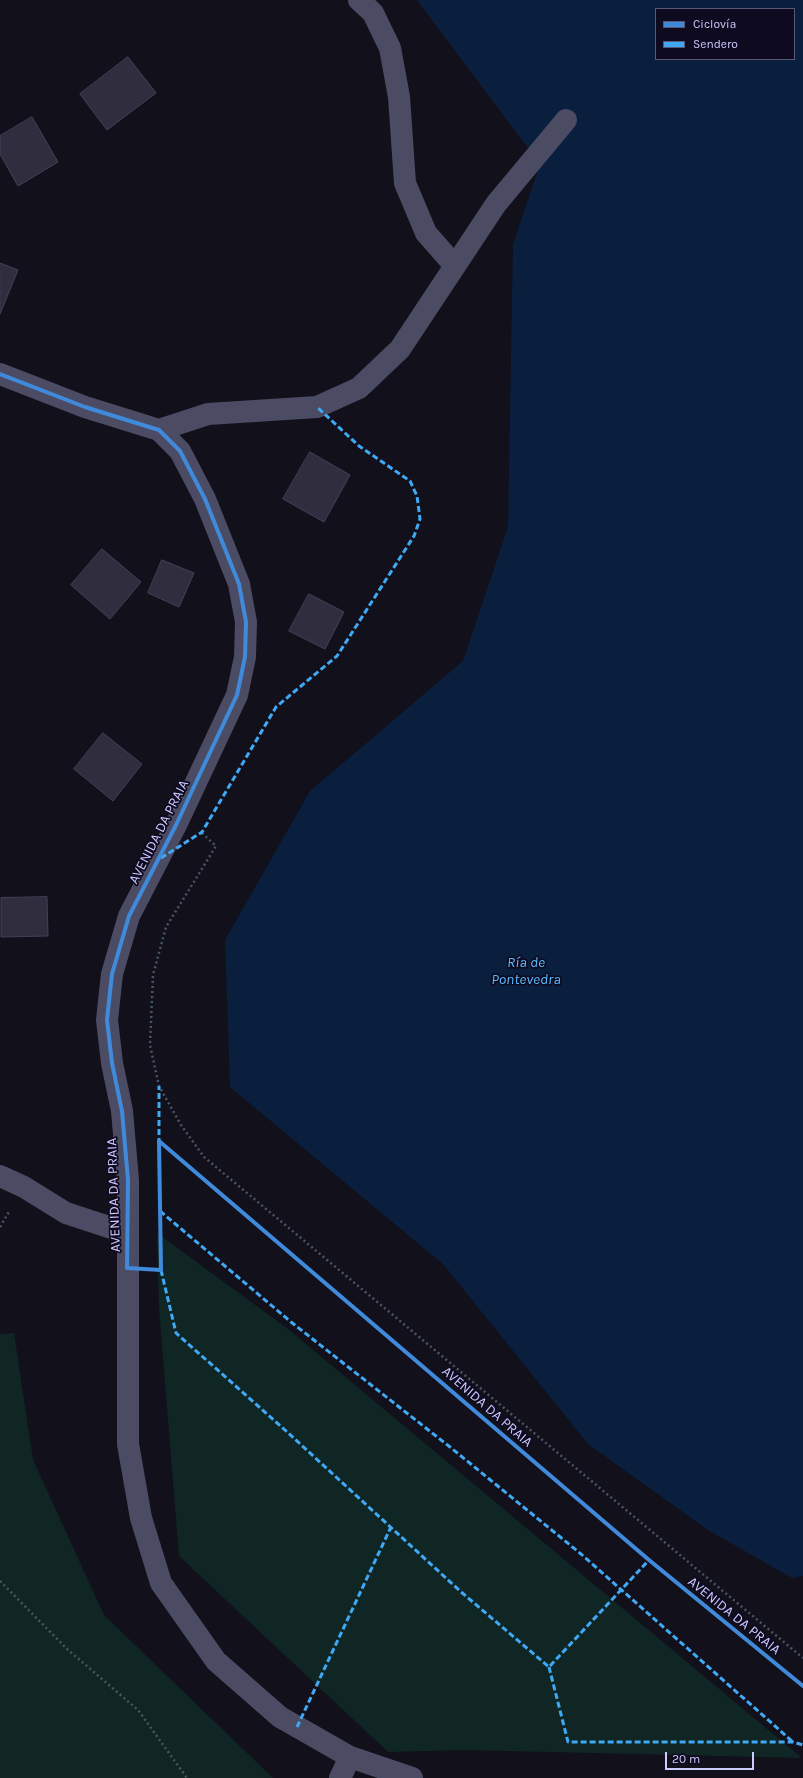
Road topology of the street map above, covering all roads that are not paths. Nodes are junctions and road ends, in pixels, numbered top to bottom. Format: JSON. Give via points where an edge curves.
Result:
{"nodes":[{"id":1,"x":359,"y":0,"type":"edge"},
{"id":2,"x":566,"y":120,"type":"dead end"},
{"id":3,"x":455,"y":266,"type":"junction"},
{"id":4,"x":0,"y":374,"type":"edge"},
{"id":5,"x":159,"y":430,"type":"junction"},
{"id":6,"x":0,"y":1176,"type":"edge"},
{"id":7,"x":127,"y":1233,"type":"junction"},
{"id":8,"x":350,"y":1757,"type":"junction"},
{"id":9,"x":340,"y":1778,"type":"edge"},
{"id":10,"x":412,"y":1778,"type":"edge"}],
"edges":[{"from":1,"to":3,"type":"street","via":[[373,13],[390,48],[399,97],[405,183],[426,233]]},
{"from":2,"to":3,"type":"street","via":[[496,204]]},
{"from":3,"to":5,"type":"street","via":[[400,349],[359,388],[316,407],[208,414]]},
{"from":4,"to":5,"type":"street","via":[[85,407]]},
{"from":5,"to":7,"type":"street","name":"AVENIDA DA PRAIA","via":[[184,458],[205,499],[239,584],[246,622],[245,657],[237,695],[176,825],[129,916],[112,974],[107,1020],[112,1064],[122,1111],[128,1180]]},
{"from":6,"to":7,"type":"street","via":[[24,1187],[66,1213]]},
{"from":7,"to":8,"type":"street","name":"AVENIDA DA PRAIA","via":[[128,1444],[141,1518],[161,1584],[216,1661],[280,1717]]},
{"from":8,"to":9,"type":"street"},
{"from":8,"to":10,"type":"street","name":"AVENIDA DA PRAIA"}]}
